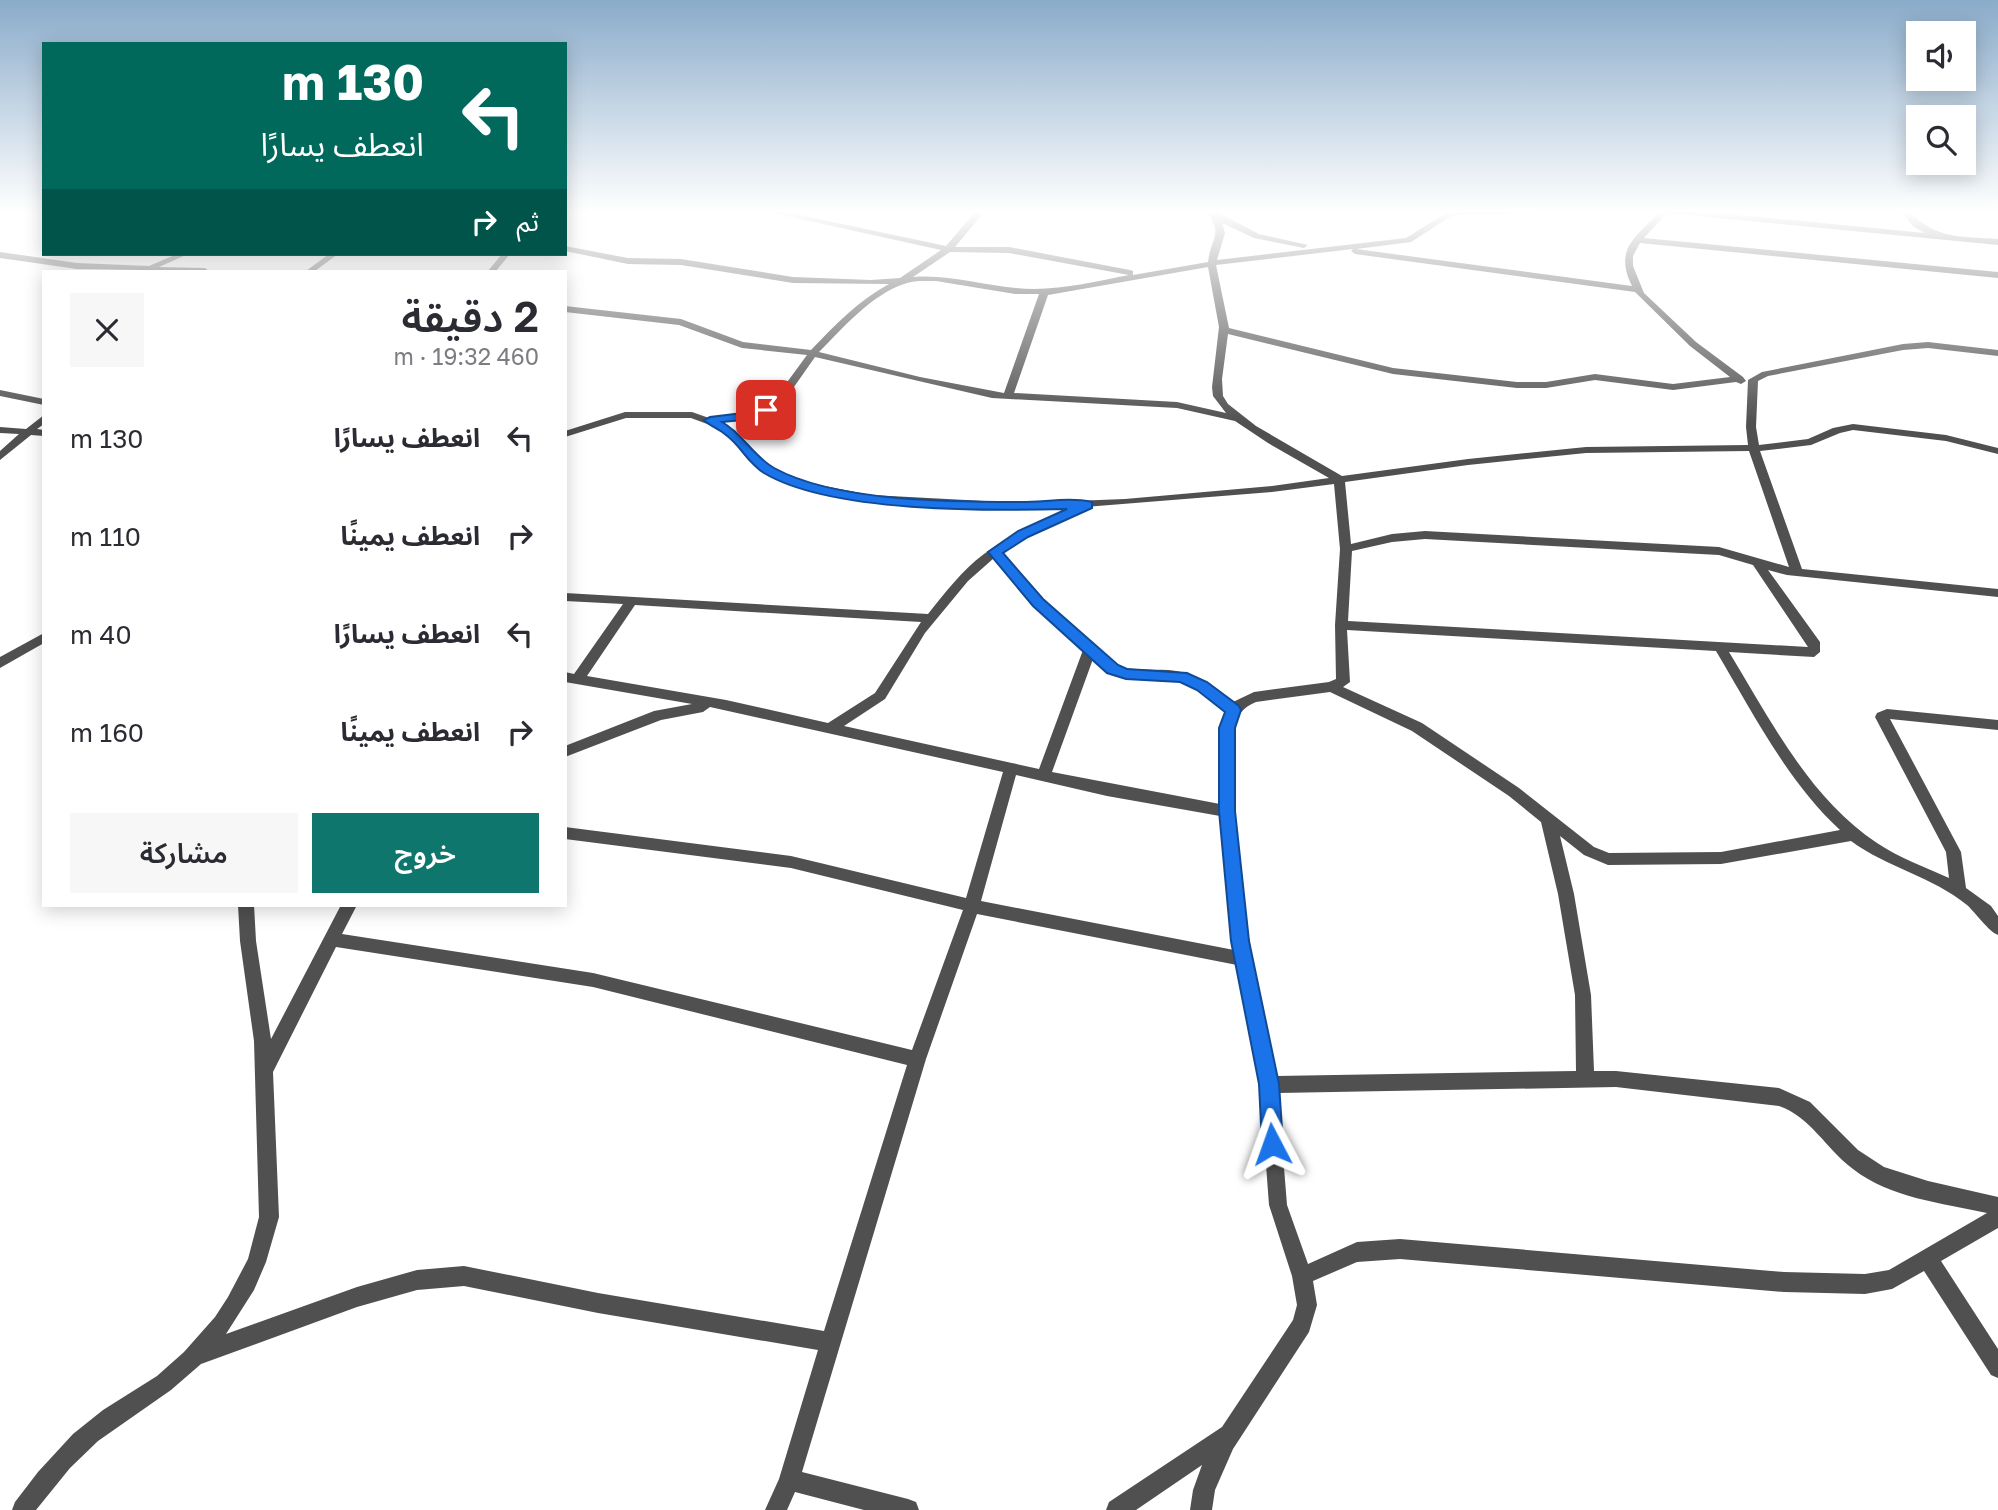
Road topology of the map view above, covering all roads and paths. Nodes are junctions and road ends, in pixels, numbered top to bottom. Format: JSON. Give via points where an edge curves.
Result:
{"nodes":[{"id":1,"x":805,"y":281,"type":"edge"},
{"id":2,"x":888,"y":281,"type":"edge"},
{"id":3,"x":902,"y":281,"type":"edge"},
{"id":4,"x":957,"y":281,"type":"edge"},
{"id":5,"x":1105,"y":281,"type":"edge"},
{"id":6,"x":1217,"y":281,"type":"edge"},
{"id":7,"x":1577,"y":281,"type":"edge"},
{"id":8,"x":1635,"y":281,"type":"edge"},
{"id":9,"x":1638,"y":290,"type":"junction"},
{"id":10,"x":1044,"y":292,"type":"junction"},
{"id":11,"x":567,"y":309,"type":"edge"},
{"id":12,"x":1224,"y":330,"type":"junction"},
{"id":13,"x":813,"y":352,"type":"junction"},
{"id":14,"x":1998,"y":353,"type":"edge"},
{"id":15,"x":1739,"y":379,"type":"junction"},
{"id":16,"x":1752,"y":389,"type":"junction"},
{"id":17,"x":0,"y":393,"type":"edge"},
{"id":18,"x":1007,"y":397,"type":"junction"},
{"id":19,"x":42,"y":402,"type":"edge"},
{"id":20,"x":1239,"y":419,"type":"junction"},
{"id":21,"x":42,"y":420,"type":"edge"},
{"id":22,"x":710,"y":420,"type":"junction"},
{"id":23,"x":0,"y":430,"type":"edge"},
{"id":24,"x":29,"y":432,"type":"junction"},
{"id":25,"x":42,"y":433,"type":"edge"},
{"id":26,"x":567,"y":433,"type":"edge"},
{"id":27,"x":1754,"y":449,"type":"junction"},
{"id":28,"x":1998,"y":451,"type":"edge"},
{"id":29,"x":3,"y":453,"type":"edge"},
{"id":30,"x":1339,"y":479,"type":"junction"},
{"id":31,"x":1087,"y":505,"type":"junction"},
{"id":32,"x":1346,"y":549,"type":"junction"},
{"id":33,"x":995,"y":552,"type":"junction"},
{"id":34,"x":1757,"y":562,"type":"junction"},
{"id":35,"x":1797,"y":572,"type":"junction"},
{"id":36,"x":1998,"y":593,"type":"edge"},
{"id":37,"x":567,"y":597,"type":"edge"},
{"id":38,"x":632,"y":601,"type":"junction"},
{"id":39,"x":931,"y":618,"type":"junction"},
{"id":40,"x":1341,"y":625,"type":"junction"},
{"id":41,"x":42,"y":638,"type":"edge"},
{"id":42,"x":1720,"y":648,"type":"junction"},
{"id":43,"x":1090,"y":650,"type":"junction"},
{"id":44,"x":0,"y":663,"type":"edge"},
{"id":45,"x":571,"y":679,"type":"edge"},
{"id":46,"x":1331,"y":687,"type":"junction"},
{"id":47,"x":726,"y":705,"type":"junction"},
{"id":48,"x":1234,"y":710,"type":"junction"},
{"id":49,"x":1998,"y":725,"type":"edge"},
{"id":50,"x":832,"y":727,"type":"junction"},
{"id":51,"x":567,"y":751,"type":"edge"},
{"id":52,"x":1011,"y":768,"type":"junction"},
{"id":53,"x":1044,"y":776,"type":"junction"},
{"id":54,"x":1227,"y":811,"type":"junction"},
{"id":55,"x":1549,"y":819,"type":"junction"},
{"id":56,"x":567,"y":833,"type":"edge"},
{"id":57,"x":1854,"y":834,"type":"junction"},
{"id":58,"x":1959,"y":891,"type":"junction"},
{"id":59,"x":972,"y":906,"type":"junction"},
{"id":60,"x":246,"y":907,"type":"edge"},
{"id":61,"x":348,"y":907,"type":"edge"},
{"id":62,"x":1996,"y":920,"type":"edge"},
{"id":63,"x":331,"y":939,"type":"junction"},
{"id":64,"x":1244,"y":959,"type":"junction"},
{"id":65,"x":916,"y":1059,"type":"junction"},
{"id":66,"x":265,"y":1071,"type":"junction"},
{"id":67,"x":1585,"y":1080,"type":"junction"},
{"id":68,"x":1269,"y":1084,"type":"junction"},
{"id":69,"x":1998,"y":1206,"type":"edge"},
{"id":70,"x":1998,"y":1217,"type":"edge"},
{"id":71,"x":1928,"y":1259,"type":"junction"},
{"id":72,"x":1302,"y":1276,"type":"junction"},
{"id":73,"x":831,"y":1342,"type":"junction"},
{"id":74,"x":194,"y":1356,"type":"junction"},
{"id":75,"x":1998,"y":1368,"type":"edge"},
{"id":76,"x":1232,"y":1432,"type":"junction"},
{"id":77,"x":789,"y":1480,"type":"junction"},
{"id":78,"x":23,"y":1510,"type":"edge"},
{"id":79,"x":776,"y":1510,"type":"edge"},
{"id":80,"x":908,"y":1510,"type":"edge"},
{"id":81,"x":1117,"y":1510,"type":"edge"},
{"id":82,"x":1201,"y":1510,"type":"edge"}],
"edges":[{"from":1,"to":2,"type":"street"},
{"from":3,"to":13,"type":"street","via":[[857,309]]},
{"from":4,"to":10,"type":"street"},
{"from":5,"to":10,"type":"street"},
{"from":6,"to":12,"type":"street"},
{"from":7,"to":9,"type":"street"},
{"from":8,"to":9,"type":"street"},
{"from":9,"to":15,"type":"street","via":[[1693,344]]},
{"from":10,"to":18,"type":"street"},
{"from":11,"to":13,"type":"street","via":[[681,322],[742,345]]},
{"from":12,"to":15,"type":"street","via":[[1393,372],[1517,385],[1605,377],[1682,387]]},
{"from":12,"to":20,"type":"street","via":[[1217,394],[1222,405]]},
{"from":13,"to":18,"type":"street"},
{"from":13,"to":22,"type":"street","via":[[778,402],[753,415]]},
{"from":14,"to":16,"type":"street","via":[[1928,345],[1903,347],[1765,374],[1752,380]]},
{"from":15,"to":16,"type":"street"},
{"from":16,"to":27,"type":"street"},
{"from":17,"to":19,"type":"street"},
{"from":18,"to":20,"type":"street","via":[[1177,405]]},
{"from":20,"to":30,"type":"street"},
{"from":21,"to":24,"type":"street"},
{"from":22,"to":26,"type":"street","via":[[678,414],[625,415]]},
{"from":22,"to":31,"type":"street","via":[[732,433],[769,471],[832,493],[974,505]]},
{"from":23,"to":24,"type":"street"},
{"from":24,"to":25,"type":"street"},
{"from":24,"to":29,"type":"street"},
{"from":27,"to":28,"type":"street","via":[[1799,445],[1837,430],[1864,427],[1946,438]]},
{"from":27,"to":30,"type":"street","via":[[1586,450]]},
{"from":27,"to":35,"type":"street"},
{"from":30,"to":31,"type":"street"},
{"from":30,"to":32,"type":"street"},
{"from":31,"to":33,"type":"street"},
{"from":32,"to":34,"type":"street","via":[[1425,535],[1718,551]]},
{"from":32,"to":40,"type":"street"},
{"from":33,"to":39,"type":"street","via":[[964,578]]},
{"from":33,"to":43,"type":"street","via":[[1038,602]]},
{"from":34,"to":35,"type":"street"},
{"from":34,"to":42,"type":"street","via":[[1816,649],[1809,653]]},
{"from":35,"to":36,"type":"street"},
{"from":37,"to":38,"type":"street"},
{"from":38,"to":39,"type":"street"},
{"from":38,"to":45,"type":"street"},
{"from":39,"to":50,"type":"street","via":[[880,696]]},
{"from":40,"to":42,"type":"street"},
{"from":40,"to":46,"type":"street","via":[[1343,682]]},
{"from":41,"to":44,"type":"street"},
{"from":42,"to":57,"type":"street","via":[[1785,754]]},
{"from":43,"to":48,"type":"street","via":[[1118,672],[1193,681]]},
{"from":43,"to":53,"type":"street"},
{"from":45,"to":47,"type":"street"},
{"from":46,"to":48,"type":"street","via":[[1254,697]]},
{"from":46,"to":55,"type":"street","via":[[1417,727]]},
{"from":47,"to":50,"type":"street"},
{"from":47,"to":51,"type":"street","via":[[659,715]]},
{"from":48,"to":54,"type":"street","via":[[1227,728]]},
{"from":49,"to":58,"type":"street","via":[[1882,717],[1953,852]]},
{"from":50,"to":52,"type":"street"},
{"from":52,"to":53,"type":"street"},
{"from":52,"to":59,"type":"street"},
{"from":53,"to":54,"type":"street"},
{"from":54,"to":64,"type":"street"},
{"from":55,"to":57,"type":"street","via":[[1608,859],[1721,858]]},
{"from":55,"to":67,"type":"street","via":[[1581,982]]},
{"from":56,"to":59,"type":"street","via":[[791,862]]},
{"from":57,"to":58,"type":"street"},
{"from":58,"to":62,"type":"street"},
{"from":59,"to":64,"type":"street"},
{"from":59,"to":65,"type":"street"},
{"from":60,"to":66,"type":"street"},
{"from":61,"to":63,"type":"street"},
{"from":63,"to":65,"type":"street","via":[[593,980]]},
{"from":63,"to":66,"type":"street"},
{"from":64,"to":68,"type":"street"},
{"from":65,"to":73,"type":"street"},
{"from":66,"to":74,"type":"street","via":[[270,1217],[266,1237],[254,1272]]},
{"from":67,"to":68,"type":"street"},
{"from":67,"to":69,"type":"street","via":[[1616,1079],[1794,1101],[1860,1163],[1877,1173]]},
{"from":68,"to":72,"type":"street","via":[[1278,1205]]},
{"from":70,"to":71,"type":"street"},
{"from":71,"to":72,"type":"street","via":[[1892,1279],[1826,1284],[1391,1249],[1357,1252]]},
{"from":71,"to":75,"type":"street"},
{"from":72,"to":76,"type":"street","via":[[1307,1305],[1302,1325]]},
{"from":73,"to":74,"type":"street","via":[[464,1276],[417,1280],[357,1297]]},
{"from":73,"to":77,"type":"street"},
{"from":74,"to":78,"type":"street","via":[[91,1432],[54,1468]]},
{"from":76,"to":81,"type":"street"},
{"from":76,"to":82,"type":"street","via":[[1209,1476]]},
{"from":77,"to":79,"type":"street"},
{"from":77,"to":80,"type":"street"}]}
